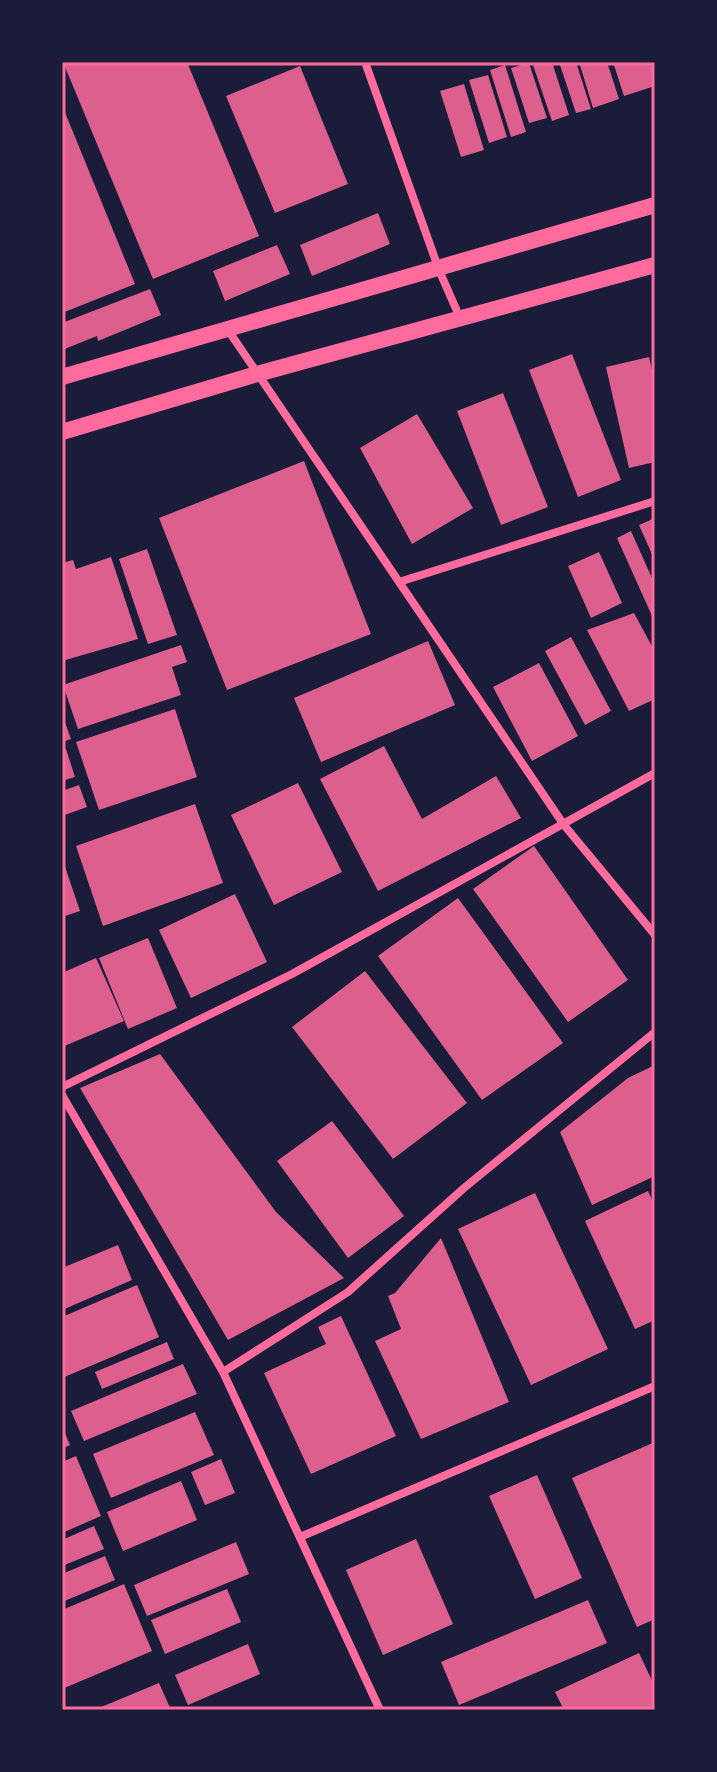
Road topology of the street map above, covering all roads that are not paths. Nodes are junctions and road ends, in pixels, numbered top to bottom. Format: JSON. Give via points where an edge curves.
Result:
{"nodes":[{"id":1,"x":365,"y":62,"type":"edge"},
{"id":2,"x":655,"y":205,"type":"edge"},
{"id":3,"x":655,"y":265,"type":"edge"},
{"id":4,"x":439,"y":270,"type":"junction"},
{"id":5,"x":460,"y":318,"type":"junction"},
{"id":6,"x":228,"y":330,"type":"junction"},
{"id":7,"x":257,"y":374,"type":"junction"},
{"id":8,"x":62,"y":377,"type":"edge"},
{"id":9,"x":62,"y":432,"type":"edge"},
{"id":10,"x":655,"y":501,"type":"edge"},
{"id":11,"x":399,"y":582,"type":"junction"},
{"id":12,"x":655,"y":773,"type":"edge"},
{"id":13,"x":564,"y":825,"type":"junction"},
{"id":14,"x":655,"y":935,"type":"edge"},
{"id":15,"x":655,"y":1032,"type":"edge"},
{"id":16,"x":62,"y":1087,"type":"edge"},
{"id":17,"x":62,"y":1095,"type":"edge"},
{"id":18,"x":223,"y":1372,"type":"junction"},
{"id":19,"x":655,"y":1386,"type":"edge"},
{"id":20,"x":300,"y":1537,"type":"junction"},
{"id":21,"x":380,"y":1710,"type":"edge"}],
"edges":[{"from":1,"to":4,"type":"street"},
{"from":2,"to":4,"type":"main road"},
{"from":3,"to":5,"type":"main road"},
{"from":4,"to":5,"type":"street"},
{"from":4,"to":6,"type":"main road"},
{"from":5,"to":7,"type":"main road"},
{"from":6,"to":7,"type":"street"},
{"from":6,"to":8,"type":"main road"},
{"from":7,"to":9,"type":"main road"},
{"from":7,"to":11,"type":"street"},
{"from":10,"to":11,"type":"street"},
{"from":11,"to":13,"type":"street"},
{"from":12,"to":13,"type":"street"},
{"from":13,"to":14,"type":"street"},
{"from":13,"to":16,"type":"street","via":[[292,974]]},
{"from":15,"to":18,"type":"street","via":[[464,1188],[348,1292]]},
{"from":17,"to":18,"type":"street"},
{"from":18,"to":20,"type":"street"},
{"from":19,"to":20,"type":"street"},
{"from":20,"to":21,"type":"street"}]}
